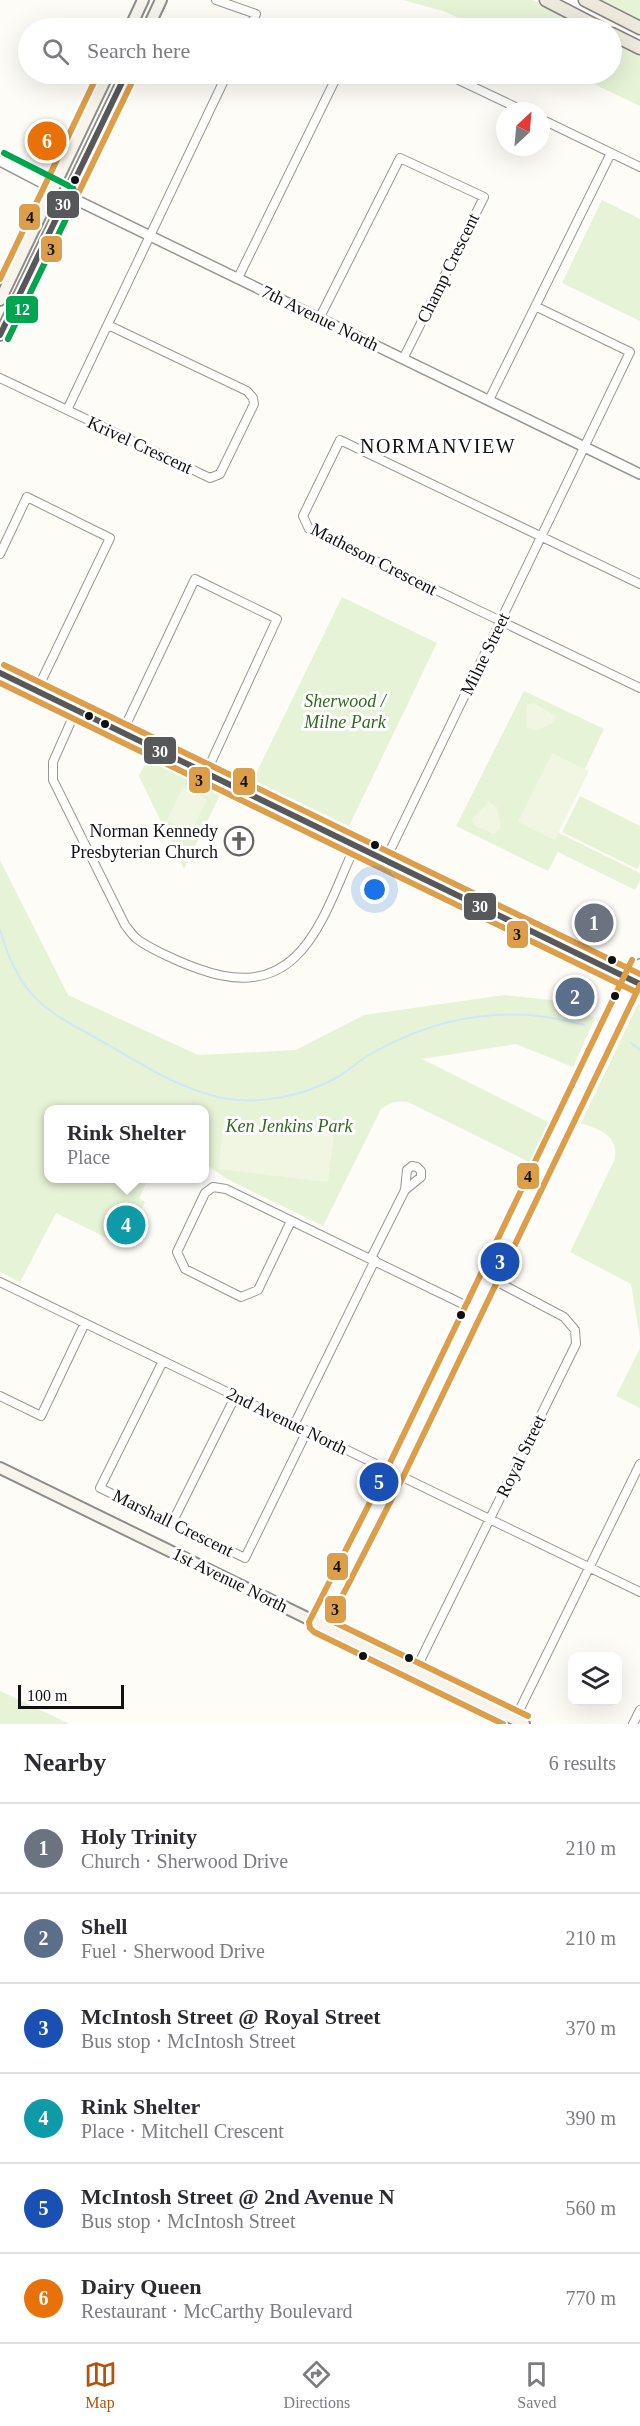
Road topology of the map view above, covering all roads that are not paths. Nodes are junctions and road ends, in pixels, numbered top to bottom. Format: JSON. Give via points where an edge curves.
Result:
{"nodes":[{"id":1,"x":143,"y":0,"type":"edge"},
{"id":2,"x":161,"y":0,"type":"edge"},
{"id":3,"x":216,"y":0,"type":"edge"},
{"id":4,"x":546,"y":0,"type":"edge"},
{"id":5,"x":585,"y":0,"type":"edge"},
{"id":6,"x":135,"y":18,"type":"edge"},
{"id":7,"x":153,"y":18,"type":"edge"},
{"id":8,"x":254,"y":18,"type":"edge"},
{"id":9,"x":581,"y":18,"type":"edge"},
{"id":10,"x":620,"y":18,"type":"edge"},
{"id":11,"x":622,"y":19,"type":"edge"},
{"id":12,"x":640,"y":28,"type":"edge"},
{"id":13,"x":622,"y":39,"type":"edge"},
{"id":14,"x":640,"y":48,"type":"edge"},
{"id":15,"x":103,"y":84,"type":"edge"},
{"id":16,"x":121,"y":84,"type":"edge"},
{"id":17,"x":222,"y":84,"type":"edge"},
{"id":18,"x":333,"y":84,"type":"edge"},
{"id":19,"x":467,"y":84,"type":"edge"},
{"id":20,"x":505,"y":102,"type":"edge"},
{"id":21,"x":550,"y":123,"type":"edge"},
{"id":22,"x":611,"y":153,"type":"junction"},
{"id":23,"x":0,"y":161,"type":"edge"},
{"id":24,"x":640,"y":167,"type":"edge"},
{"id":25,"x":52,"y":188,"type":"junction"},
{"id":26,"x":68,"y":196,"type":"junction"},
{"id":27,"x":149,"y":235,"type":"junction"},
{"id":28,"x":238,"y":278,"type":"junction"},
{"id":29,"x":0,"y":300,"type":"edge"},
{"id":30,"x":537,"y":307,"type":"junction"},
{"id":31,"x":319,"y":319,"type":"junction"},
{"id":32,"x":108,"y":325,"type":"junction"},
{"id":33,"x":0,"y":335,"type":"edge"},
{"id":34,"x":404,"y":357,"type":"junction"},
{"id":35,"x":0,"y":378,"type":"edge"},
{"id":36,"x":489,"y":400,"type":"junction"},
{"id":37,"x":67,"y":410,"type":"junction"},
{"id":38,"x":583,"y":446,"type":"junction"},
{"id":39,"x":640,"y":474,"type":"edge"},
{"id":40,"x":542,"y":536,"type":"junction"},
{"id":41,"x":0,"y":554,"type":"edge"},
{"id":42,"x":640,"y":584,"type":"edge"},
{"id":43,"x":501,"y":622,"type":"junction"},
{"id":44,"x":0,"y":673,"type":"edge"},
{"id":45,"x":640,"y":688,"type":"edge"},
{"id":46,"x":36,"y":690,"type":"junction"},
{"id":47,"x":76,"y":710,"type":"junction"},
{"id":48,"x":122,"y":733,"type":"junction"},
{"id":49,"x":206,"y":773,"type":"junction"},
{"id":50,"x":356,"y":846,"type":"junction"},
{"id":51,"x":385,"y":861,"type":"junction"},
{"id":52,"x":640,"y":964,"type":"edge"},
{"id":53,"x":636,"y":982,"type":"edge"},
{"id":54,"x":405,"y":1190,"type":"dead end"},
{"id":55,"x":291,"y":1221,"type":"junction"},
{"id":56,"x":373,"y":1259,"type":"junction"},
{"id":57,"x":490,"y":1278,"type":"junction"},
{"id":58,"x":1,"y":1284,"type":"edge"},
{"id":59,"x":475,"y":1310,"type":"junction"},
{"id":60,"x":85,"y":1323,"type":"junction"},
{"id":61,"x":163,"y":1361,"type":"junction"},
{"id":62,"x":0,"y":1396,"type":"edge"},
{"id":63,"x":235,"y":1397,"type":"junction"},
{"id":64,"x":294,"y":1425,"type":"junction"},
{"id":65,"x":307,"y":1431,"type":"junction"},
{"id":66,"x":640,"y":1464,"type":"edge"},
{"id":67,"x":0,"y":1468,"type":"edge"},
{"id":68,"x":395,"y":1473,"type":"junction"},
{"id":69,"x":490,"y":1520,"type":"junction"},
{"id":70,"x":172,"y":1523,"type":"junction"},
{"id":71,"x":589,"y":1568,"type":"junction"},
{"id":72,"x":640,"y":1592,"type":"edge"},
{"id":73,"x":318,"y":1624,"type":"junction"},
{"id":74,"x":416,"y":1671,"type":"junction"},
{"id":75,"x":640,"y":1710,"type":"edge"},
{"id":76,"x":519,"y":1722,"type":"edge"},
{"id":77,"x":633,"y":1724,"type":"edge"}],
"edges":[{"from":1,"to":6,"type":"main road"},
{"from":2,"to":7,"type":"main road"},
{"from":3,"to":8,"type":"street","via":[[256,14]]},
{"from":4,"to":9,"type":"main road"},
{"from":5,"to":10,"type":"main road"},
{"from":11,"to":12,"type":"main road"},
{"from":13,"to":14,"type":"main road"},
{"from":15,"to":25,"type":"main road"},
{"from":16,"to":26,"type":"main road"},
{"from":17,"to":27,"type":"street"},
{"from":18,"to":28,"type":"street"},
{"from":19,"to":20,"type":"street"},
{"from":21,"to":22,"type":"street"},
{"from":22,"to":24,"type":"street"},
{"from":22,"to":30,"type":"street"},
{"from":23,"to":25,"type":"street","name":"7th Avenue North"},
{"from":25,"to":26,"type":"street","name":"7th Avenue North"},
{"from":25,"to":29,"type":"main road"},
{"from":26,"to":27,"type":"street","name":"7th Avenue North"},
{"from":26,"to":33,"type":"main road"},
{"from":27,"to":28,"type":"street","name":"7th Avenue North"},
{"from":27,"to":32,"type":"street"},
{"from":28,"to":31,"type":"street","name":"7th Avenue North"},
{"from":30,"to":36,"type":"street"},
{"from":30,"to":38,"type":"street","name":"Milne Street","via":[[630,352]]},
{"from":31,"to":34,"type":"street","name":"7th Avenue North"},
{"from":31,"to":34,"type":"street","name":"Champ Crescent","via":[[400,158],[484,197]]},
{"from":32,"to":37,"type":"street"},
{"from":32,"to":37,"type":"street","name":"Krivel Crescent","via":[[247,391],[254,404],[220,474],[210,478]]},
{"from":34,"to":36,"type":"street","name":"7th Avenue North"},
{"from":35,"to":37,"type":"street","name":"Krivel Crescent"},
{"from":36,"to":38,"type":"street","name":"7th Avenue North"},
{"from":38,"to":39,"type":"street","name":"7th Avenue North"},
{"from":38,"to":40,"type":"street","name":"Milne Street"},
{"from":40,"to":42,"type":"street"},
{"from":40,"to":43,"type":"street","name":"Milne Street"},
{"from":40,"to":43,"type":"street","name":"Matheson Crescent","via":[[351,444],[340,440],[335,447],[303,516],[309,529]]},
{"from":41,"to":46,"type":"street","via":[[27,497],[110,538]]},
{"from":43,"to":45,"type":"street"},
{"from":43,"to":51,"type":"street","name":"Milne Street"},
{"from":44,"to":46,"type":"street"},
{"from":46,"to":47,"type":"street"},
{"from":47,"to":48,"type":"street"},
{"from":47,"to":50,"type":"street","via":[[53,762],[53,780],[125,926],[138,939],[190,966],[228,978],[242,978],[265,975],[292,961],[313,938]]},
{"from":48,"to":49,"type":"street"},
{"from":48,"to":49,"type":"street","via":[[195,579],[277,619]]},
{"from":49,"to":50,"type":"street"},
{"from":50,"to":51,"type":"street"},
{"from":51,"to":53,"type":"street"},
{"from":52,"to":53,"type":"street"},
{"from":53,"to":57,"type":"street"},
{"from":54,"to":56,"type":"street"},
{"from":55,"to":55,"type":"street","via":[[258,1290],[241,1297],[185,1269],[177,1252],[205,1193],[213,1187],[226,1189]]},
{"from":55,"to":56,"type":"street"},
{"from":56,"to":59,"type":"street"},
{"from":56,"to":64,"type":"street"},
{"from":57,"to":59,"type":"street"},
{"from":57,"to":69,"type":"street","name":"Royal Street","via":[[564,1317],[575,1330],[576,1344]]},
{"from":58,"to":60,"type":"street","name":"2nd Avenue North"},
{"from":59,"to":68,"type":"street"},
{"from":60,"to":61,"type":"street","name":"2nd Avenue North"},
{"from":60,"to":62,"type":"street","via":[[41,1416]]},
{"from":61,"to":63,"type":"street","name":"2nd Avenue North"},
{"from":61,"to":70,"type":"street","name":"Marshall Crescent","via":[[100,1488]]},
{"from":63,"to":64,"type":"street","name":"2nd Avenue North"},
{"from":63,"to":70,"type":"street"},
{"from":64,"to":65,"type":"street","name":"2nd Avenue North"},
{"from":65,"to":68,"type":"street","name":"2nd Avenue North"},
{"from":65,"to":70,"type":"street","name":"Marshall Crescent","via":[[245,1558]]},
{"from":66,"to":71,"type":"street"},
{"from":67,"to":73,"type":"main road","name":"1st Avenue North"},
{"from":68,"to":69,"type":"street","name":"2nd Avenue North"},
{"from":68,"to":73,"type":"street"},
{"from":69,"to":71,"type":"street","name":"2nd Avenue North"},
{"from":69,"to":74,"type":"street","name":"Royal Street"},
{"from":71,"to":72,"type":"street","name":"2nd Avenue North"},
{"from":71,"to":76,"type":"street"},
{"from":73,"to":74,"type":"main road","name":"1st Avenue North"},
{"from":74,"to":76,"type":"main road","name":"1st Avenue North"},
{"from":75,"to":77,"type":"street"}]}
